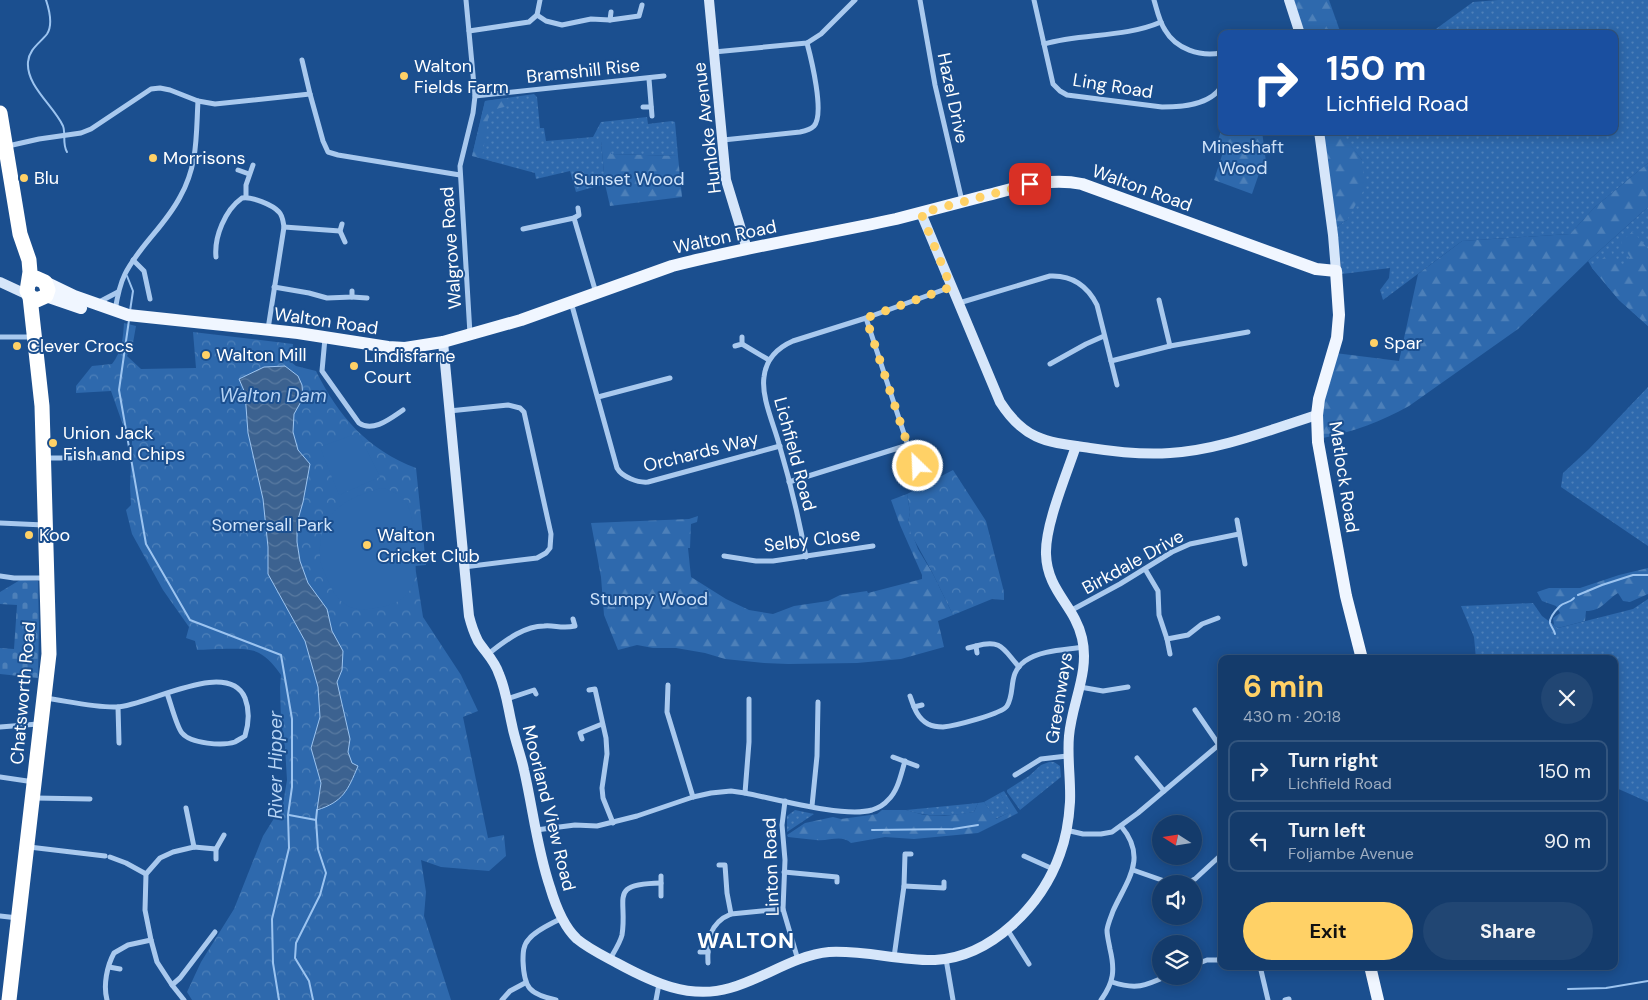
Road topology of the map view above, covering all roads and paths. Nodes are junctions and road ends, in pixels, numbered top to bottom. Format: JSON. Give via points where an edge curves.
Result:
{"nodes":[{"id":1,"x":466,"y":0,"type":"edge"},
{"id":2,"x":540,"y":0,"type":"edge"},
{"id":3,"x":709,"y":0,"type":"edge"},
{"id":4,"x":855,"y":0,"type":"edge"},
{"id":5,"x":920,"y":0,"type":"edge"},
{"id":6,"x":1034,"y":0,"type":"edge"},
{"id":7,"x":1154,"y":0,"type":"edge"},
{"id":8,"x":1289,"y":0,"type":"edge"},
{"id":9,"x":642,"y":5,"type":"dead end"},
{"id":10,"x":611,"y":12,"type":"dead end"},
{"id":11,"x":537,"y":15,"type":"junction"},
{"id":12,"x":610,"y":20,"type":"junction"},
{"id":13,"x":1161,"y":22,"type":"junction"},
{"id":14,"x":1299,"y":30,"type":"edge"},
{"id":15,"x":469,"y":31,"type":"junction"},
{"id":16,"x":808,"y":43,"type":"junction"},
{"id":17,"x":1044,"y":44,"type":"junction"},
{"id":18,"x":714,"y":52,"type":"junction"},
{"id":19,"x":1218,"y":55,"type":"edge"},
{"id":20,"x":302,"y":60,"type":"dead end"},
{"id":21,"x":664,"y":76,"type":"dead end"},
{"id":22,"x":649,"y":79,"type":"junction"},
{"id":23,"x":1218,"y":91,"type":"edge"},
{"id":24,"x":310,"y":94,"type":"junction"},
{"id":25,"x":475,"y":96,"type":"junction"},
{"id":26,"x":198,"y":101,"type":"junction"},
{"id":27,"x":643,"y":107,"type":"dead end"},
{"id":28,"x":651,"y":107,"type":"junction"},
{"id":29,"x":0,"y":113,"type":"edge"},
{"id":30,"x":652,"y":116,"type":"dead end"},
{"id":31,"x":1320,"y":135,"type":"edge"},
{"id":32,"x":722,"y":140,"type":"junction"},
{"id":33,"x":6,"y":146,"type":"junction"},
{"id":34,"x":253,"y":165,"type":"dead end"},
{"id":35,"x":238,"y":170,"type":"dead end"},
{"id":36,"x":249,"y":174,"type":"junction"},
{"id":37,"x":460,"y":175,"type":"junction"},
{"id":38,"x":246,"y":197,"type":"junction"},
{"id":39,"x":962,"y":202,"type":"junction"},
{"id":40,"x":578,"y":208,"type":"dead end"},
{"id":41,"x":921,"y":213,"type":"junction"},
{"id":42,"x":550,"y":216,"type":"dead end"},
{"id":43,"x":574,"y":218,"type":"junction"},
{"id":44,"x":552,"y":223,"type":"junction"},
{"id":45,"x":342,"y":224,"type":"dead end"},
{"id":46,"x":284,"y":227,"type":"junction"},
{"id":47,"x":523,"y":229,"type":"dead end"},
{"id":48,"x":340,"y":231,"type":"junction"},
{"id":49,"x":345,"y":242,"type":"dead end"},
{"id":50,"x":746,"y":249,"type":"junction"},
{"id":51,"x":216,"y":257,"type":"dead end"},
{"id":52,"x":133,"y":260,"type":"junction"},
{"id":53,"x":1336,"y":271,"type":"junction"},
{"id":54,"x":0,"y":282,"type":"edge"},
{"id":55,"x":274,"y":287,"type":"junction"},
{"id":56,"x":951,"y":287,"type":"junction"},
{"id":57,"x":37,"y":290,"type":"junction"},
{"id":58,"x":118,"y":292,"type":"junction"},
{"id":59,"x":596,"y":294,"type":"junction"},
{"id":60,"x":367,"y":298,"type":"dead end"},
{"id":61,"x":150,"y":300,"type":"dead end"},
{"id":62,"x":1159,"y":300,"type":"dead end"},
{"id":63,"x":571,"y":302,"type":"junction"},
{"id":64,"x":93,"y":303,"type":"junction"},
{"id":65,"x":958,"y":304,"type":"junction"},
{"id":66,"x":115,"y":311,"type":"junction"},
{"id":67,"x":866,"y":318,"type":"junction"},
{"id":68,"x":268,"y":330,"type":"junction"},
{"id":69,"x":35,"y":332,"type":"junction"},
{"id":70,"x":1248,"y":332,"type":"dead end"},
{"id":71,"x":470,"y":334,"type":"junction"},
{"id":72,"x":1104,"y":336,"type":"junction"},
{"id":73,"x":0,"y":337,"type":"edge"},
{"id":74,"x":326,"y":337,"type":"junction"},
{"id":75,"x":742,"y":337,"type":"dead end"},
{"id":76,"x":443,"y":342,"type":"junction"},
{"id":77,"x":742,"y":344,"type":"junction"},
{"id":78,"x":735,"y":346,"type":"dead end"},
{"id":79,"x":1170,"y":346,"type":"junction"},
{"id":80,"x":769,"y":360,"type":"junction"},
{"id":81,"x":1111,"y":361,"type":"junction"},
{"id":82,"x":1050,"y":364,"type":"dead end"},
{"id":83,"x":670,"y":378,"type":"dead end"},
{"id":84,"x":1117,"y":385,"type":"dead end"},
{"id":85,"x":598,"y":398,"type":"junction"},
{"id":86,"x":403,"y":410,"type":"dead end"},
{"id":87,"x":449,"y":411,"type":"junction"},
{"id":88,"x":1317,"y":415,"type":"junction"},
{"id":89,"x":908,"y":445,"type":"junction"},
{"id":90,"x":780,"y":446,"type":"junction"},
{"id":91,"x":1076,"y":446,"type":"junction"},
{"id":92,"x":43,"y":458,"type":"junction"},
{"id":93,"x":116,"y":458,"type":"dead end"},
{"id":94,"x":928,"y":476,"type":"dead end"},
{"id":95,"x":789,"y":482,"type":"junction"},
{"id":96,"x":1238,"y":520,"type":"dead end"},
{"id":97,"x":0,"y":524,"type":"edge"},
{"id":98,"x":46,"y":525,"type":"junction"},
{"id":99,"x":1239,"y":534,"type":"junction"},
{"id":100,"x":873,"y":546,"type":"dead end"},
{"id":101,"x":724,"y":556,"type":"dead end"},
{"id":102,"x":806,"y":557,"type":"junction"},
{"id":103,"x":1244,"y":564,"type":"dead end"},
{"id":104,"x":463,"y":568,"type":"junction"},
{"id":105,"x":1145,"y":569,"type":"junction"},
{"id":106,"x":0,"y":576,"type":"edge"},
{"id":107,"x":47,"y":578,"type":"junction"},
{"id":108,"x":1070,"y":611,"type":"junction"},
{"id":109,"x":1218,"y":618,"type":"dead end"},
{"id":110,"x":574,"y":619,"type":"dead end"},
{"id":111,"x":1167,"y":639,"type":"junction"},
{"id":112,"x":976,"y":646,"type":"junction"},
{"id":113,"x":1084,"y":647,"type":"junction"},
{"id":114,"x":968,"y":648,"type":"dead end"},
{"id":115,"x":978,"y":653,"type":"dead end"},
{"id":116,"x":487,"y":654,"type":"junction"},
{"id":117,"x":1170,"y":654,"type":"dead end"},
{"id":118,"x":1361,"y":655,"type":"edge"},
{"id":119,"x":1019,"y":667,"type":"junction"},
{"id":120,"x":1117,"y":682,"type":"dead end"},
{"id":121,"x":668,"y":685,"type":"dead end"},
{"id":122,"x":1080,"y":688,"type":"junction"},
{"id":123,"x":1128,"y":688,"type":"dead end"},
{"id":124,"x":589,"y":690,"type":"dead end"},
{"id":125,"x":1119,"y":690,"type":"junction"},
{"id":126,"x":167,"y":693,"type":"junction"},
{"id":127,"x":536,"y":694,"type":"dead end"},
{"id":128,"x":910,"y":696,"type":"dead end"},
{"id":129,"x":44,"y":698,"type":"junction"},
{"id":130,"x":506,"y":699,"type":"junction"},
{"id":131,"x":748,"y":699,"type":"dead end"},
{"id":132,"x":818,"y":702,"type":"dead end"},
{"id":133,"x":922,"y":705,"type":"dead end"},
{"id":134,"x":118,"y":707,"type":"junction"},
{"id":135,"x":914,"y":707,"type":"junction"},
{"id":136,"x":1203,"y":710,"type":"dead end"},
{"id":137,"x":981,"y":717,"type":"junction"},
{"id":138,"x":41,"y":724,"type":"junction"},
{"id":139,"x":602,"y":724,"type":"junction"},
{"id":140,"x":983,"y":724,"type":"dead end"},
{"id":141,"x":0,"y":727,"type":"edge"},
{"id":142,"x":582,"y":739,"type":"dead end"},
{"id":143,"x":1218,"y":741,"type":"edge"},
{"id":144,"x":119,"y":743,"type":"dead end"},
{"id":145,"x":1218,"y":746,"type":"edge"},
{"id":146,"x":1067,"y":756,"type":"junction"},
{"id":147,"x":1144,"y":756,"type":"dead end"},
{"id":148,"x":893,"y":757,"type":"dead end"},
{"id":149,"x":905,"y":761,"type":"junction"},
{"id":150,"x":917,"y":766,"type":"dead end"},
{"id":151,"x":1015,"y":775,"type":"dead end"},
{"id":152,"x":0,"y":777,"type":"edge"},
{"id":153,"x":34,"y":782,"type":"junction"},
{"id":154,"x":1164,"y":791,"type":"junction"},
{"id":155,"x":746,"y":792,"type":"junction"},
{"id":156,"x":693,"y":797,"type":"junction"},
{"id":157,"x":32,"y":798,"type":"junction"},
{"id":158,"x":90,"y":799,"type":"dead end"},
{"id":159,"x":785,"y":801,"type":"junction"},
{"id":160,"x":812,"y":806,"type":"junction"},
{"id":161,"x":186,"y":808,"type":"dead end"},
{"id":162,"x":613,"y":823,"type":"junction"},
{"id":163,"x":1122,"y":826,"type":"junction"},
{"id":164,"x":536,"y":830,"type":"junction"},
{"id":165,"x":1066,"y":830,"type":"junction"},
{"id":166,"x":224,"y":835,"type":"dead end"},
{"id":167,"x":26,"y":847,"type":"junction"},
{"id":168,"x":194,"y":847,"type":"junction"},
{"id":169,"x":216,"y":849,"type":"junction"},
{"id":170,"x":911,"y":854,"type":"dead end"},
{"id":171,"x":1024,"y":856,"type":"dead end"},
{"id":172,"x":1218,"y":858,"type":"edge"},
{"id":173,"x":216,"y":859,"type":"dead end"},
{"id":174,"x":719,"y":865,"type":"dead end"},
{"id":175,"x":1053,"y":870,"type":"junction"},
{"id":176,"x":1133,"y":870,"type":"junction"},
{"id":177,"x":784,"y":872,"type":"junction"},
{"id":178,"x":146,"y":874,"type":"junction"},
{"id":179,"x":1200,"y":875,"type":"edge"},
{"id":180,"x":661,"y":876,"type":"dead end"},
{"id":181,"x":1152,"y":877,"type":"edge"},
{"id":182,"x":837,"y":882,"type":"dead end"},
{"id":183,"x":944,"y":882,"type":"dead end"},
{"id":184,"x":660,"y":883,"type":"junction"},
{"id":185,"x":904,"y":886,"type":"junction"},
{"id":186,"x":661,"y":896,"type":"dead end"},
{"id":187,"x":783,"y":909,"type":"junction"},
{"id":188,"x":731,"y":914,"type":"junction"},
{"id":189,"x":0,"y":916,"type":"edge"},
{"id":190,"x":18,"y":918,"type":"junction"},
{"id":191,"x":562,"y":918,"type":"junction"},
{"id":192,"x":1007,"y":929,"type":"junction"},
{"id":193,"x":215,"y":932,"type":"dead end"},
{"id":194,"x":151,"y":940,"type":"junction"},
{"id":195,"x":990,"y":941,"type":"joint"},
{"id":196,"x":700,"y":952,"type":"dead end"},
{"id":197,"x":708,"y":952,"type":"junction"},
{"id":198,"x":894,"y":957,"type":"junction"},
{"id":199,"x":610,"y":959,"type":"junction"},
{"id":200,"x":946,"y":959,"type":"junction"},
{"id":201,"x":799,"y":960,"type":"junction"},
{"id":202,"x":1218,"y":960,"type":"edge"},
{"id":203,"x":708,"y":962,"type":"dead end"},
{"id":204,"x":1202,"y":962,"type":"edge"},
{"id":205,"x":1029,"y":964,"type":"dead end"},
{"id":206,"x":109,"y":967,"type":"junction"},
{"id":207,"x":120,"y":968,"type":"dead end"},
{"id":208,"x":1261,"y":970,"type":"edge"},
{"id":209,"x":1371,"y":970,"type":"edge"},
{"id":210,"x":1112,"y":982,"type":"junction"},
{"id":211,"x":1152,"y":982,"type":"edge"},
{"id":212,"x":525,"y":983,"type":"junction"},
{"id":213,"x":659,"y":984,"type":"junction"},
{"id":214,"x":172,"y":985,"type":"junction"},
{"id":215,"x":714,"y":996,"type":"edge"},
{"id":216,"x":9,"y":1000,"type":"edge"},
{"id":217,"x":107,"y":1000,"type":"edge"},
{"id":218,"x":184,"y":1000,"type":"edge"},
{"id":219,"x":502,"y":1000,"type":"edge"},
{"id":220,"x":556,"y":1000,"type":"edge"},
{"id":221,"x":656,"y":1000,"type":"edge"},
{"id":222,"x":953,"y":1000,"type":"edge"},
{"id":223,"x":1101,"y":1000,"type":"edge"},
{"id":224,"x":1268,"y":1000,"type":"edge"},
{"id":225,"x":1378,"y":1000,"type":"edge"}],
"edges":[{"from":1,"to":15,"type":"street"},
{"from":2,"to":11,"type":"street"},
{"from":3,"to":18,"type":"street","name":"Hunloke Avenue"},
{"from":4,"to":16,"type":"street"},
{"from":5,"to":39,"type":"street","name":"Hazel Drive","via":[[935,85]]},
{"from":6,"to":17,"type":"street","name":"Ling Road"},
{"from":7,"to":13,"type":"street"},
{"from":8,"to":14,"type":"street"},
{"from":9,"to":12,"type":"street","via":[[639,16]]},
{"from":10,"to":12,"type":"street"},
{"from":11,"to":12,"type":"street","via":[[562,25],[591,19]]},
{"from":11,"to":15,"type":"street","via":[[526,24]]},
{"from":13,"to":17,"type":"street","via":[[1140,30],[1065,38]]},
{"from":13,"to":19,"type":"street","via":[[1165,31],[1180,45],[1197,53]]},
{"from":15,"to":25,"type":"street"},
{"from":16,"to":18,"type":"street"},
{"from":16,"to":32,"type":"street","via":[[818,103],[814,125],[800,132]]},
{"from":17,"to":23,"type":"street","name":"Ling Road","via":[[1053,84],[1067,95],[1175,107],[1212,98]]},
{"from":18,"to":32,"type":"street","name":"Hunloke Avenue"},
{"from":20,"to":24,"type":"street","name":"Walgrove Road"},
{"from":21,"to":22,"type":"street","name":"Bramshill Rise"},
{"from":22,"to":25,"type":"street","name":"Bramshill Rise"},
{"from":22,"to":28,"type":"street"},
{"from":24,"to":26,"type":"street","via":[[214,104]]},
{"from":24,"to":37,"type":"street","name":"Walgrove Road","via":[[328,152]]},
{"from":25,"to":37,"type":"street"},
{"from":26,"to":33,"type":"street","via":[[170,90],[151,90],[91,129]]},
{"from":26,"to":52,"type":"street","via":[[194,158],[181,197],[163,225]]},
{"from":27,"to":28,"type":"street"},
{"from":28,"to":30,"type":"street"},
{"from":29,"to":33,"type":"highway","name":"Chatsworth Road"},
{"from":31,"to":53,"type":"street"},
{"from":32,"to":50,"type":"street","name":"Hunloke Avenue","via":[[726,180]]},
{"from":33,"to":57,"type":"highway","name":"Chatsworth Road","via":[[20,234]]},
{"from":34,"to":36,"type":"street"},
{"from":35,"to":36,"type":"street"},
{"from":36,"to":38,"type":"street"},
{"from":37,"to":71,"type":"street","name":"Walgrove Road"},
{"from":38,"to":46,"type":"street","via":[[279,211]]},
{"from":38,"to":51,"type":"street","via":[[239,200],[217,235]]},
{"from":39,"to":41,"type":"main road","name":"Walton Road"},
{"from":39,"to":53,"type":"main road","name":"Walton Road","via":[[1030,184],[1069,182],[1316,269]]},
{"from":40,"to":43,"type":"street","via":[[579,215]]},
{"from":41,"to":50,"type":"main road","name":"Walton Road"},
{"from":41,"to":56,"type":"street"},
{"from":42,"to":44,"type":"street"},
{"from":43,"to":44,"type":"street"},
{"from":43,"to":59,"type":"street"},
{"from":44,"to":47,"type":"street"},
{"from":45,"to":48,"type":"street"},
{"from":46,"to":48,"type":"street"},
{"from":46,"to":55,"type":"street"},
{"from":48,"to":49,"type":"street"},
{"from":50,"to":59,"type":"main road","name":"Walton Road","via":[[672,266]]},
{"from":52,"to":58,"type":"street"},
{"from":52,"to":61,"type":"street","via":[[144,271]]},
{"from":53,"to":88,"type":"main road","name":"Matlock Road","via":[[1337,338],[1323,381]]},
{"from":54,"to":57,"type":"street"},
{"from":55,"to":60,"type":"street","via":[[327,298],[352,294]]},
{"from":55,"to":68,"type":"street"},
{"from":56,"to":65,"type":"street"},
{"from":56,"to":67,"type":"street"},
{"from":57,"to":64,"type":"main road","name":"Walton Road","via":[[74,296]]},
{"from":57,"to":66,"type":"main road","name":"Walton Road","via":[[101,313]]},
{"from":57,"to":69,"type":"highway","name":"Chatsworth Road"},
{"from":58,"to":64,"type":"street","via":[[102,302]]},
{"from":58,"to":66,"type":"street"},
{"from":59,"to":63,"type":"main road","name":"Walton Road"},
{"from":62,"to":79,"type":"street"},
{"from":63,"to":71,"type":"main road","name":"Walton Road"},
{"from":63,"to":85,"type":"street","name":"Orchards Way"},
{"from":64,"to":66,"type":"main road","name":"Walton Road"},
{"from":65,"to":72,"type":"street","via":[[1050,276],[1067,277],[1080,283],[1092,295]]},
{"from":65,"to":91,"type":"street","via":[[1000,402],[1010,417],[1033,436]]},
{"from":66,"to":68,"type":"main road","name":"Walton Road","via":[[145,318]]},
{"from":67,"to":80,"type":"street","via":[[793,340]]},
{"from":67,"to":89,"type":"street"},
{"from":68,"to":74,"type":"main road","name":"Walton Road"},
{"from":69,"to":73,"type":"street"},
{"from":69,"to":92,"type":"highway","name":"Chatsworth Road"},
{"from":70,"to":79,"type":"street"},
{"from":71,"to":76,"type":"main road","name":"Walton Road"},
{"from":72,"to":81,"type":"street"},
{"from":72,"to":82,"type":"street"},
{"from":74,"to":76,"type":"main road","name":"Walton Road","via":[[405,348]]},
{"from":74,"to":86,"type":"street","via":[[323,374],[361,425],[385,425]]},
{"from":75,"to":77,"type":"street"},
{"from":76,"to":87,"type":"street","name":"Moorland View Road"},
{"from":77,"to":78,"type":"street"},
{"from":77,"to":80,"type":"street"},
{"from":79,"to":81,"type":"street"},
{"from":80,"to":90,"type":"street","name":"Lichfield Road","via":[[763,384]]},
{"from":81,"to":84,"type":"street"},
{"from":83,"to":85,"type":"street"},
{"from":85,"to":90,"type":"street","name":"Orchards Way","via":[[617,468],[638,482]]},
{"from":87,"to":104,"type":"street","name":"Moorland View Road"},
{"from":87,"to":104,"type":"street","via":[[508,405],[524,412],[551,534],[550,548],[546,554],[536,558]]},
{"from":88,"to":91,"type":"street","via":[[1219,446],[1186,451],[1143,453]]},
{"from":88,"to":118,"type":"main road","name":"Matlock Road","via":[[1318,442],[1346,596]]},
{"from":89,"to":94,"type":"street","via":[[912,458]]},
{"from":89,"to":95,"type":"street"},
{"from":90,"to":95,"type":"street","name":"Lichfield Road"},
{"from":91,"to":108,"type":"street","name":"Greenways","via":[[1049,529],[1046,554],[1053,584]]},
{"from":92,"to":93,"type":"street"},
{"from":92,"to":98,"type":"highway","name":"Chatsworth Road"},
{"from":95,"to":102,"type":"street","name":"Lichfield Road"},
{"from":96,"to":99,"type":"street"},
{"from":97,"to":98,"type":"street"},
{"from":98,"to":107,"type":"highway","name":"Chatsworth Road"},
{"from":99,"to":103,"type":"street"},
{"from":99,"to":105,"type":"street","name":"Birkdale Drive","via":[[1190,544]]},
{"from":100,"to":102,"type":"street","name":"Selby Close"},
{"from":101,"to":102,"type":"street","name":"Selby Close","via":[[765,561]]},
{"from":104,"to":116,"type":"street","name":"Moorland View Road","via":[[469,616]]},
{"from":105,"to":108,"type":"street","name":"Birkdale Drive"},
{"from":105,"to":111,"type":"street","via":[[1158,591],[1159,615]]},
{"from":106,"to":107,"type":"street"},
{"from":107,"to":129,"type":"highway","name":"Chatsworth Road","via":[[49,654]]},
{"from":108,"to":113,"type":"street","name":"Greenways"},
{"from":109,"to":111,"type":"street","via":[[1202,624],[1188,635]]},
{"from":110,"to":116,"type":"street","via":[[575,626],[544,626],[523,632]]},
{"from":111,"to":117,"type":"street"},
{"from":112,"to":114,"type":"street"},
{"from":112,"to":115,"type":"street"},
{"from":112,"to":119,"type":"street","via":[[992,643],[1002,647]]},
{"from":113,"to":119,"type":"street","via":[[1034,656]]},
{"from":113,"to":122,"type":"street","name":"Greenways"},
{"from":116,"to":130,"type":"street","name":"Moorland View Road","via":[[499,672]]},
{"from":119,"to":137,"type":"street","via":[[1013,675],[1007,706],[1000,712]]},
{"from":120,"to":125,"type":"street"},
{"from":121,"to":156,"type":"street","via":[[669,717]]},
{"from":122,"to":125,"type":"street","via":[[1103,692]]},
{"from":122,"to":146,"type":"street","name":"Greenways"},
{"from":123,"to":125,"type":"street"},
{"from":124,"to":139,"type":"street","via":[[595,689]]},
{"from":126,"to":126,"type":"street","via":[[202,683],[231,684],[242,692],[248,706],[249,724],[245,736],[236,742],[222,744],[191,739],[182,733]]},
{"from":126,"to":134,"type":"street"},
{"from":127,"to":130,"type":"street","via":[[534,690]]},
{"from":128,"to":135,"type":"street"},
{"from":129,"to":134,"type":"street"},
{"from":129,"to":138,"type":"highway","name":"Chatsworth Road"},
{"from":130,"to":164,"type":"street","name":"Moorland View Road"},
{"from":131,"to":155,"type":"street"},
{"from":132,"to":160,"type":"street"},
{"from":133,"to":135,"type":"street"},
{"from":134,"to":144,"type":"street"},
{"from":135,"to":137,"type":"street","via":[[920,717],[933,726],[945,727]]},
{"from":136,"to":143,"type":"street","via":[[1197,712]]},
{"from":137,"to":140,"type":"street"},
{"from":138,"to":141,"type":"street"},
{"from":138,"to":153,"type":"highway","name":"Chatsworth Road"},
{"from":139,"to":142,"type":"street","via":[[580,733]]},
{"from":139,"to":162,"type":"street","via":[[607,754],[603,798]]},
{"from":145,"to":154,"type":"street"},
{"from":146,"to":151,"type":"street","via":[[1041,759]]},
{"from":146,"to":165,"type":"street","name":"Greenways","via":[[1070,804]]},
{"from":147,"to":154,"type":"street","via":[[1138,759]]},
{"from":148,"to":149,"type":"street"},
{"from":149,"to":150,"type":"street"},
{"from":149,"to":160,"type":"street","via":[[890,799],[874,810],[853,812]]},
{"from":152,"to":153,"type":"street"},
{"from":153,"to":157,"type":"highway","name":"Chatsworth Road"},
{"from":154,"to":163,"type":"street"},
{"from":155,"to":156,"type":"street"},
{"from":155,"to":159,"type":"street"},
{"from":156,"to":162,"type":"street"},
{"from":157,"to":158,"type":"street"},
{"from":157,"to":167,"type":"highway","name":"Chatsworth Road"},
{"from":159,"to":160,"type":"street"},
{"from":159,"to":177,"type":"street","name":"Linton Road","via":[[782,825]]},
{"from":161,"to":168,"type":"street"},
{"from":162,"to":164,"type":"street"},
{"from":163,"to":165,"type":"street","via":[[1101,834]]},
{"from":163,"to":176,"type":"street","via":[[1133,843]]},
{"from":164,"to":191,"type":"street","name":"Moorland View Road","via":[[546,875]]},
{"from":165,"to":175,"type":"street","name":"Greenways"},
{"from":166,"to":169,"type":"street"},
{"from":167,"to":178,"type":"street","via":[[107,856]]},
{"from":167,"to":190,"type":"highway","name":"Chatsworth Road"},
{"from":168,"to":169,"type":"street"},
{"from":168,"to":178,"type":"street","via":[[160,858]]},
{"from":169,"to":173,"type":"street"},
{"from":170,"to":185,"type":"street","via":[[906,854]]},
{"from":171,"to":175,"type":"street"},
{"from":172,"to":179,"type":"street"},
{"from":174,"to":188,"type":"street","via":[[725,865]]},
{"from":175,"to":192,"type":"street","name":"Greenways","via":[[1042,890]]},
{"from":176,"to":181,"type":"street"},
{"from":176,"to":210,"type":"street","via":[[1108,929]]},
{"from":177,"to":182,"type":"street","via":[[837,877]]},
{"from":177,"to":187,"type":"street","name":"Linton Road"},
{"from":178,"to":194,"type":"street","via":[[145,910]]},
{"from":180,"to":184,"type":"street"},
{"from":183,"to":185,"type":"street","via":[[944,888]]},
{"from":184,"to":186,"type":"street"},
{"from":184,"to":199,"type":"street","via":[[639,883],[625,892],[622,899],[622,936]]},
{"from":185,"to":198,"type":"street"},
{"from":187,"to":188,"type":"street"},
{"from":187,"to":201,"type":"street","name":"Linton Road"},
{"from":188,"to":197,"type":"street","via":[[717,923],[709,939]]},
{"from":189,"to":190,"type":"street"},
{"from":190,"to":216,"type":"highway","name":"Chatsworth Road"},
{"from":191,"to":199,"type":"street","name":"Moorland View Road","via":[[576,938]]},
{"from":191,"to":212,"type":"street","via":[[529,938],[525,944]]},
{"from":192,"to":195,"type":"street","name":"Greenways"},
{"from":192,"to":205,"type":"street"},
{"from":193,"to":214,"type":"street"},
{"from":194,"to":206,"type":"street","via":[[114,952]]},
{"from":194,"to":214,"type":"street","via":[[158,962]]},
{"from":195,"to":200,"type":"street","name":"Moorland View Road"},
{"from":196,"to":197,"type":"street"},
{"from":197,"to":203,"type":"street"},
{"from":198,"to":200,"type":"street","name":"Moorland View Road"},
{"from":198,"to":201,"type":"street","name":"Moorland View Road","via":[[826,952]]},
{"from":199,"to":213,"type":"street","name":"Moorland View Road"},
{"from":200,"to":222,"type":"street"},
{"from":201,"to":215,"type":"street","name":"Moorland View Road"},
{"from":202,"to":204,"type":"street"},
{"from":206,"to":207,"type":"street"},
{"from":206,"to":217,"type":"street","via":[[105,987]]},
{"from":208,"to":224,"type":"street"},
{"from":209,"to":225,"type":"main road"},
{"from":210,"to":211,"type":"street","via":[[1134,987]]},
{"from":210,"to":223,"type":"street"},
{"from":212,"to":219,"type":"street"},
{"from":212,"to":220,"type":"street","via":[[535,994]]},
{"from":213,"to":215,"type":"street","name":"Moorland View Road"},
{"from":213,"to":221,"type":"street"},
{"from":214,"to":218,"type":"street"}]}
